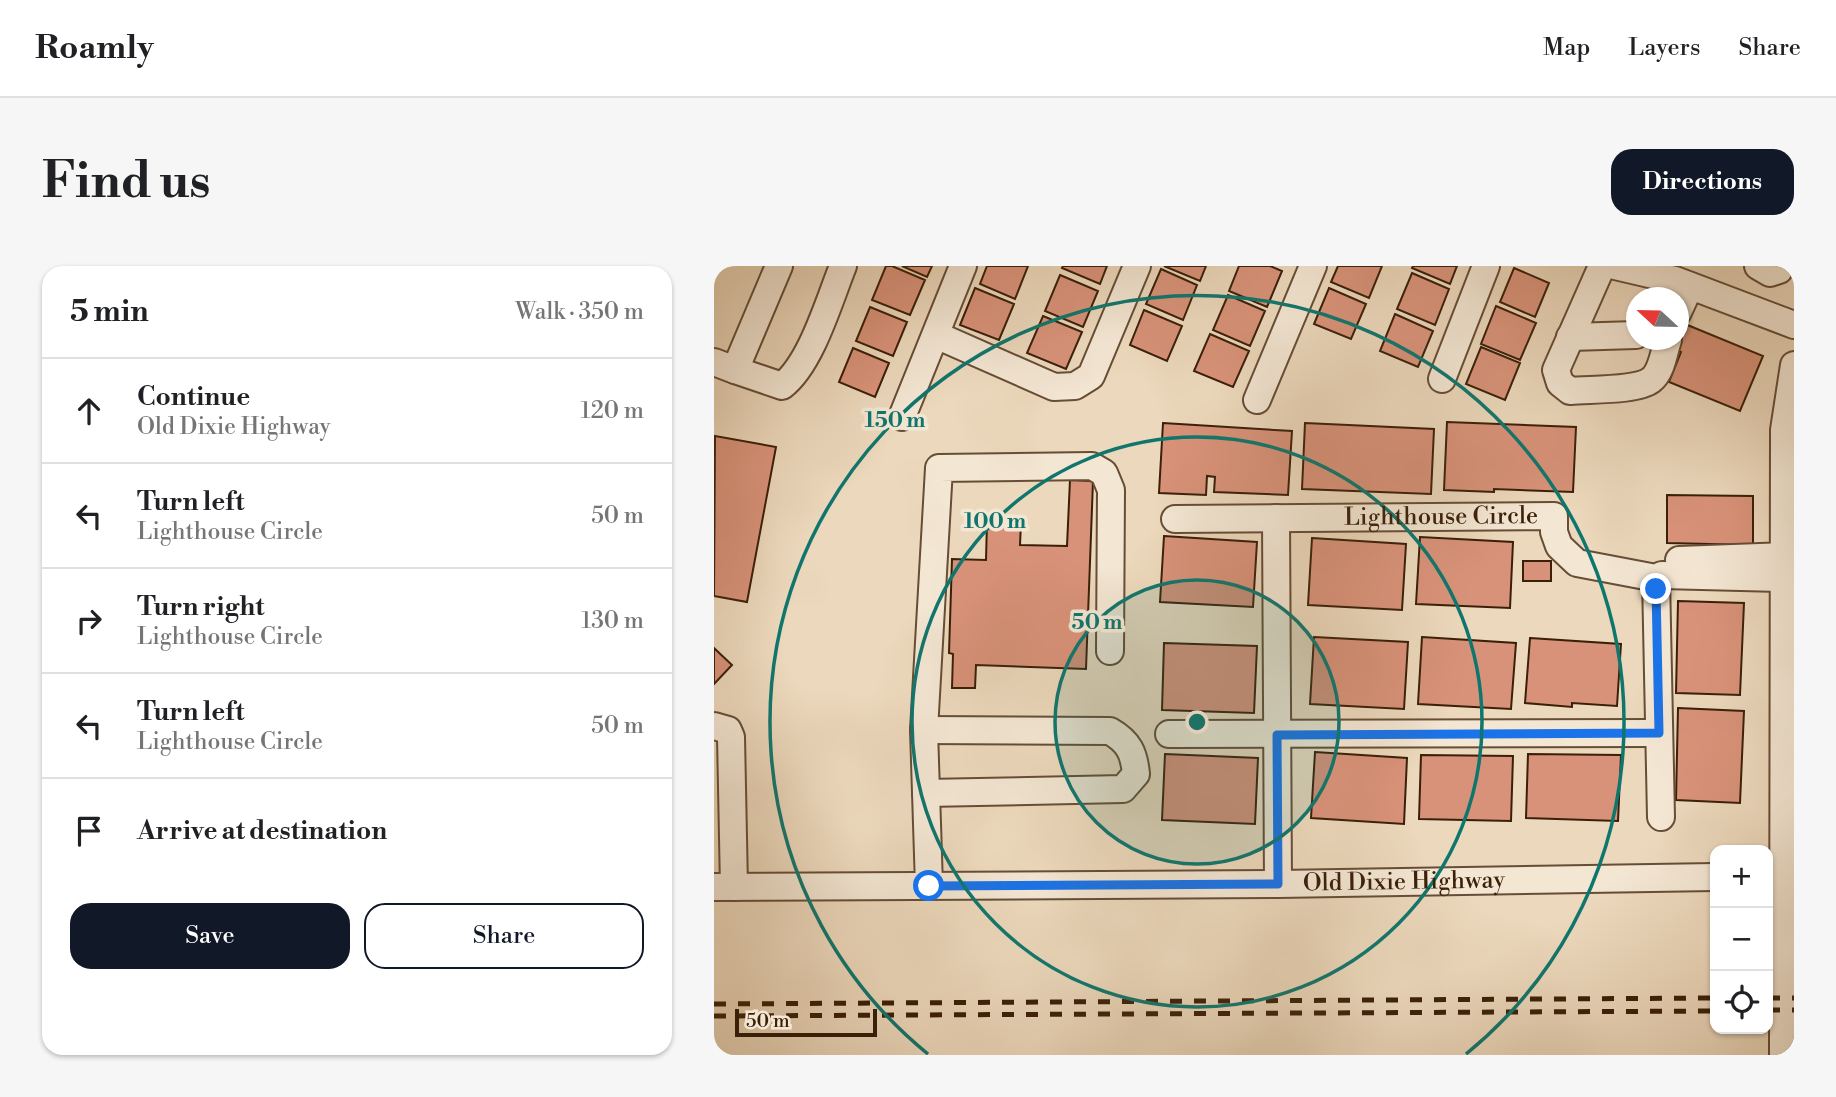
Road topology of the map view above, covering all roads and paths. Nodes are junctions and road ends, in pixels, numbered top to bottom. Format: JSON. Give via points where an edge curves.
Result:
{"nodes":[{"id":1,"x":779,"y":266,"type":"edge"},
{"id":2,"x":843,"y":266,"type":"edge"},
{"id":3,"x":963,"y":266,"type":"edge"},
{"id":4,"x":1138,"y":266,"type":"edge"},
{"id":5,"x":1313,"y":266,"type":"edge"},
{"id":6,"x":1486,"y":266,"type":"edge"},
{"id":7,"x":1602,"y":266,"type":"edge"},
{"id":8,"x":1615,"y":266,"type":"edge"},
{"id":9,"x":1758,"y":266,"type":"edge"},
{"id":10,"x":1780,"y":266,"type":"edge"},
{"id":11,"x":1690,"y":285,"type":"joint"},
{"id":12,"x":1794,"y":325,"type":"edge"},
{"id":13,"x":936,"y":335,"type":"junction"},
{"id":14,"x":1626,"y":335,"type":"edge"},
{"id":15,"x":1570,"y":337,"type":"junction"},
{"id":16,"x":1664,"y":350,"type":"edge"},
{"id":17,"x":1794,"y":365,"type":"edge"},
{"id":18,"x":725,"y":366,"type":"edge"},
{"id":19,"x":1442,"y":379,"type":"dead end"},
{"id":20,"x":1257,"y":400,"type":"dead end"},
{"id":21,"x":902,"y":417,"type":"dead end"},
{"id":22,"x":1276,"y":518,"type":"junction"},
{"id":23,"x":1175,"y":519,"type":"dead end"},
{"id":24,"x":1784,"y":567,"type":"junction"},
{"id":25,"x":1659,"y":577,"type":"junction"},
{"id":26,"x":1110,"y":651,"type":"dead end"},
{"id":27,"x":714,"y":726,"type":"edge"},
{"id":28,"x":924,"y":730,"type":"junction"},
{"id":29,"x":1659,"y":733,"type":"junction"},
{"id":30,"x":1169,"y":734,"type":"dead end"},
{"id":31,"x":1277,"y":735,"type":"junction"},
{"id":32,"x":926,"y":793,"type":"junction"},
{"id":33,"x":1661,"y":817,"type":"dead end"},
{"id":34,"x":1782,"y":875,"type":"edge"},
{"id":35,"x":1710,"y":877,"type":"edge"},
{"id":36,"x":1278,"y":884,"type":"junction"},
{"id":37,"x":929,"y":886,"type":"junction"},
{"id":38,"x":724,"y":887,"type":"edge"},
{"id":39,"x":1783,"y":1055,"type":"edge"}],
"edges":[{"from":1,"to":18,"type":"street"},
{"from":2,"to":18,"type":"street","via":[[793,378],[782,386]]},
{"from":3,"to":13,"type":"street"},
{"from":4,"to":13,"type":"street","via":[[1091,376],[1075,386],[1054,387]]},
{"from":5,"to":20,"type":"street"},
{"from":6,"to":19,"type":"street"},
{"from":7,"to":15,"type":"street"},
{"from":8,"to":11,"type":"street"},
{"from":9,"to":10,"type":"street","via":[[1770,273]]},
{"from":11,"to":12,"type":"street"},
{"from":13,"to":21,"type":"street"},
{"from":14,"to":15,"type":"street"},
{"from":15,"to":16,"type":"street","via":[[1556,370],[1560,383],[1570,391],[1641,385],[1654,379]]},
{"from":17,"to":24,"type":"street","via":[[1784,430]]},
{"from":22,"to":23,"type":"street","name":"Lighthouse Circle"},
{"from":22,"to":25,"type":"street","name":"Lighthouse Circle","via":[[1554,516],[1559,546],[1577,563]]},
{"from":22,"to":31,"type":"street"},
{"from":24,"to":25,"type":"street","via":[[1680,559]]},
{"from":24,"to":34,"type":"street"},
{"from":25,"to":29,"type":"street"},
{"from":26,"to":28,"type":"street","via":[[1111,490],[1104,473],[1092,466],[939,468]]},
{"from":27,"to":38,"type":"street","via":[[728,730],[731,737]]},
{"from":28,"to":32,"type":"street"},
{"from":28,"to":32,"type":"street","via":[[1110,731],[1125,739],[1134,754],[1136,774],[1123,789]]},
{"from":29,"to":31,"type":"street"},
{"from":29,"to":33,"type":"street"},
{"from":30,"to":31,"type":"street"},
{"from":31,"to":36,"type":"street"},
{"from":32,"to":37,"type":"street"},
{"from":34,"to":39,"type":"street"},
{"from":35,"to":36,"type":"street","name":"Old Dixie Highway"},
{"from":36,"to":37,"type":"street","name":"Old Dixie Highway"},
{"from":37,"to":38,"type":"street","name":"Old Dixie Highway"}]}
